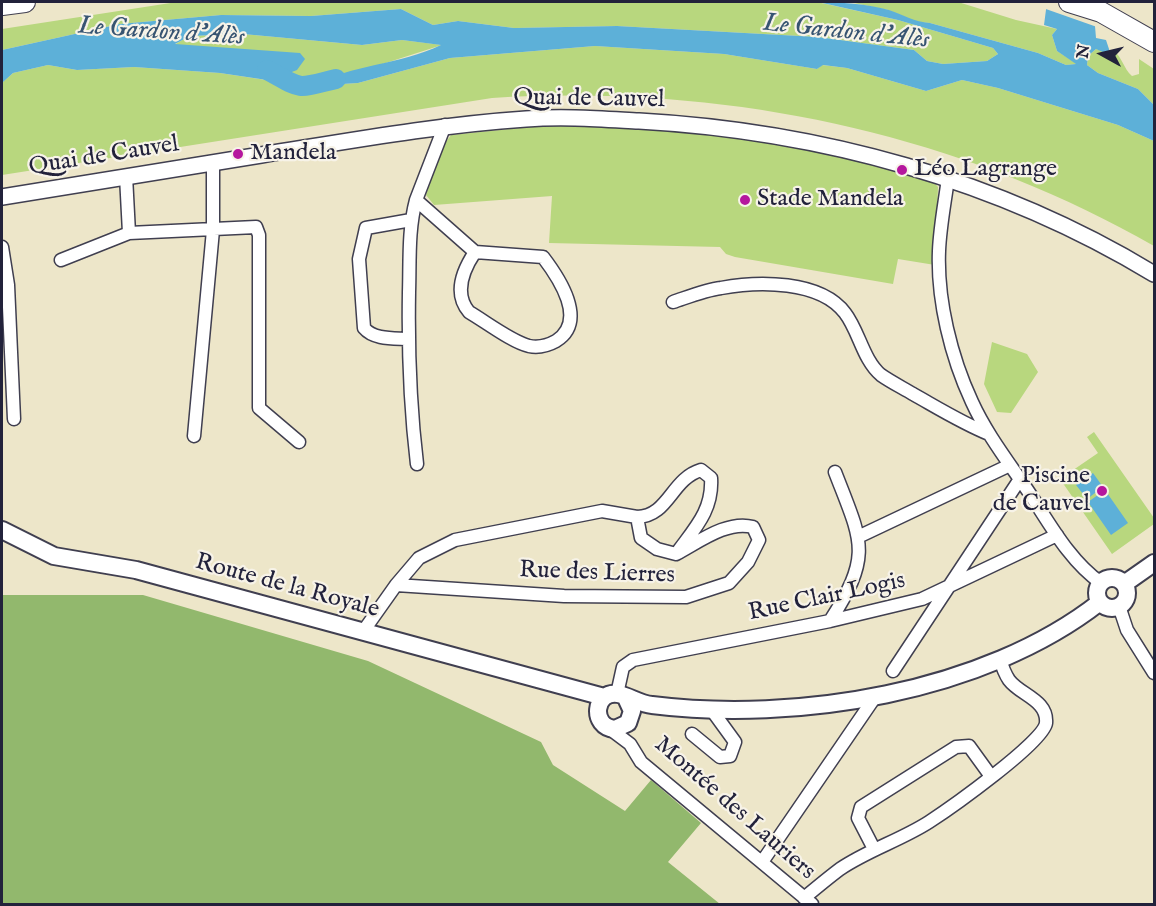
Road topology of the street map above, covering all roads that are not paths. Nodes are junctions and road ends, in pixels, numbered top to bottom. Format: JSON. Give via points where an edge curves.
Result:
{"nodes":[{"id":1,"x":25,"y":2,"type":"edge"},
{"id":2,"x":1068,"y":2,"type":"edge"},
{"id":3,"x":2,"y":5,"type":"edge"},
{"id":4,"x":1098,"y":8,"type":"edge"},
{"id":5,"x":1153,"y":37,"type":"edge"},
{"id":6,"x":444,"y":125,"type":"junction"},
{"id":7,"x":213,"y":163,"type":"junction"},
{"id":8,"x":126,"y":176,"type":"junction"},
{"id":9,"x":948,"y":178,"type":"junction"},
{"id":10,"x":2,"y":197,"type":"edge"},
{"id":11,"x":416,"y":200,"type":"junction"},
{"id":12,"x":411,"y":220,"type":"junction"},
{"id":13,"x":213,"y":230,"type":"junction"},
{"id":14,"x":129,"y":233,"type":"junction"},
{"id":15,"x":2,"y":248,"type":"edge"},
{"id":16,"x":475,"y":252,"type":"junction"},
{"id":17,"x":61,"y":260,"type":"dead end"},
{"id":18,"x":1155,"y":274,"type":"edge"},
{"id":19,"x":673,"y":302,"type":"dead end"},
{"id":20,"x":409,"y":339,"type":"junction"},
{"id":21,"x":14,"y":419,"type":"dead end"},
{"id":22,"x":989,"y":434,"type":"junction"},
{"id":23,"x":194,"y":436,"type":"dead end"},
{"id":24,"x":299,"y":442,"type":"dead end"},
{"id":25,"x":417,"y":464,"type":"dead end"},
{"id":26,"x":1010,"y":465,"type":"junction"},
{"id":27,"x":835,"y":472,"type":"dead end"},
{"id":28,"x":1020,"y":479,"type":"junction"},
{"id":29,"x":636,"y":517,"type":"junction"},
{"id":30,"x":2,"y":530,"type":"edge"},
{"id":31,"x":1058,"y":535,"type":"junction"},
{"id":32,"x":860,"y":536,"type":"junction"},
{"id":33,"x":676,"y":554,"type":"junction"},
{"id":34,"x":1155,"y":563,"type":"edge"},
{"id":35,"x":1101,"y":583,"type":"junction"},
{"id":36,"x":1124,"y":584,"type":"junction"},
{"id":37,"x":396,"y":585,"type":"junction"},
{"id":38,"x":948,"y":589,"type":"junction"},
{"id":39,"x":1100,"y":602,"type":"junction"},
{"id":40,"x":1119,"y":606,"type":"junction"},
{"id":41,"x":830,"y":621,"type":"junction"},
{"id":42,"x":363,"y":633,"type":"junction"},
{"id":43,"x":999,"y":659,"type":"junction"},
{"id":44,"x":893,"y":671,"type":"dead end"},
{"id":45,"x":1155,"y":673,"type":"edge"},
{"id":46,"x":562,"y":685,"type":"junction"},
{"id":47,"x":616,"y":696,"type":"junction"},
{"id":48,"x":875,"y":697,"type":"junction"},
{"id":49,"x":651,"y":705,"type":"junction"},
{"id":50,"x":711,"y":709,"type":"junction"},
{"id":51,"x":597,"y":713,"type":"junction"},
{"id":52,"x":630,"y":719,"type":"junction"},
{"id":53,"x":610,"y":729,"type":"junction"},
{"id":54,"x":692,"y":735,"type":"dead end"},
{"id":55,"x":630,"y":744,"type":"junction"},
{"id":56,"x":990,"y":776,"type":"junction"},
{"id":57,"x":874,"y":849,"type":"junction"},
{"id":58,"x":762,"y":862,"type":"junction"},
{"id":59,"x":808,"y":901,"type":"edge"}],
"edges":[{"from":1,"to":3,"type":"main road"},
{"from":2,"to":4,"type":"main road"},
{"from":4,"to":5,"type":"main road"},
{"from":6,"to":7,"type":"street","name":"Quai de Cauvel"},
{"from":6,"to":9,"type":"street","name":"Quai de Cauvel","via":[[562,118],[715,127],[802,140]]},
{"from":6,"to":11,"type":"street"},
{"from":7,"to":8,"type":"street","name":"Quai de Cauvel"},
{"from":7,"to":13,"type":"street"},
{"from":8,"to":10,"type":"street","name":"Quai de Cauvel"},
{"from":8,"to":14,"type":"street"},
{"from":9,"to":18,"type":"street","name":"Quai de Cauvel","via":[[1053,222]]},
{"from":9,"to":22,"type":"street","via":[[939,252],[948,329],[972,401]]},
{"from":11,"to":12,"type":"street"},
{"from":11,"to":16,"type":"street"},
{"from":12,"to":20,"type":"street"},
{"from":12,"to":20,"type":"street","via":[[366,228],[359,259],[364,328],[385,338]]},
{"from":13,"to":14,"type":"street"},
{"from":13,"to":23,"type":"street"},
{"from":13,"to":24,"type":"street","via":[[256,227],[259,408]]},
{"from":14,"to":17,"type":"street"},
{"from":15,"to":21,"type":"street","via":[[8,285]]},
{"from":16,"to":16,"type":"street","via":[[464,269],[460,294],[469,312],[526,346],[547,346],[565,333],[571,323],[569,305],[556,274],[543,257]]},
{"from":19,"to":22,"type":"street","via":[[720,288],[759,285],[823,294],[846,315],[881,375]]},
{"from":20,"to":25,"type":"street","via":[[409,402]]},
{"from":22,"to":26,"type":"street"},
{"from":26,"to":28,"type":"street"},
{"from":26,"to":32,"type":"street"},
{"from":27,"to":32,"type":"street"},
{"from":28,"to":31,"type":"street"},
{"from":28,"to":38,"type":"street"},
{"from":29,"to":33,"type":"street","via":[[641,538]]},
{"from":29,"to":33,"type":"street","via":[[656,513],[688,474],[702,470],[711,478],[706,513]]},
{"from":29,"to":37,"type":"street","via":[[602,511],[454,540],[419,558]]},
{"from":30,"to":42,"type":"main road","name":"Route de la Royale","via":[[54,556],[136,570]]},
{"from":31,"to":35,"type":"street","via":[[1083,570]]},
{"from":31,"to":38,"type":"street","name":"Rue Clair Logis"},
{"from":32,"to":41,"type":"street","via":[[858,566],[847,595]]},
{"from":33,"to":37,"type":"street","name":"Rue des Lierres","via":[[741,524],[753,527],[759,540],[748,562],[729,583],[686,597],[564,596]]},
{"from":34,"to":36,"type":"main road"},
{"from":35,"to":36,"type":"main road","via":[[1113,578]]},
{"from":35,"to":39,"type":"main road","via":[[1097,594]]},
{"from":36,"to":40,"type":"main road","via":[[1127,596]]},
{"from":37,"to":42,"type":"street"},
{"from":38,"to":41,"type":"street","name":"Rue Clair Logis"},
{"from":38,"to":44,"type":"street"},
{"from":39,"to":40,"type":"main road","via":[[1111,608]]},
{"from":39,"to":43,"type":"main road","name":"Route de la Royale","via":[[1072,622]]},
{"from":40,"to":45,"type":"street","via":[[1127,630]]},
{"from":41,"to":47,"type":"street","name":"Rue Clair Logis","via":[[633,660],[623,667]]},
{"from":42,"to":46,"type":"main road","name":"Route de la Royale"},
{"from":43,"to":48,"type":"main road","name":"Route de la Royale","via":[[946,679]]},
{"from":43,"to":56,"type":"street","via":[[1010,681],[1038,702],[1046,724],[1038,739]]},
{"from":46,"to":47,"type":"main road","name":"Route de la Royale"},
{"from":46,"to":51,"type":"main road","name":"Route de la Royale"},
{"from":47,"to":49,"type":"main road","name":"Route de la Royale"},
{"from":47,"to":51,"type":"main road"},
{"from":47,"to":52,"type":"main road","via":[[632,706]]},
{"from":48,"to":50,"type":"main road","name":"Route de la Royale","via":[[781,710]]},
{"from":48,"to":58,"type":"street"},
{"from":49,"to":50,"type":"main road","name":"Route de la Royale"},
{"from":49,"to":52,"type":"main road"},
{"from":50,"to":54,"type":"street","via":[[735,742],[730,756],[720,758]]},
{"from":51,"to":53,"type":"main road","via":[[601,723]]},
{"from":52,"to":53,"type":"main road","via":[[620,729]]},
{"from":52,"to":55,"type":"street","name":"Montée des Lauriers"},
{"from":53,"to":55,"type":"street","name":"Montée des Lauriers"},
{"from":55,"to":58,"type":"street","name":"Montée des Lauriers","via":[[641,762]]},
{"from":56,"to":57,"type":"street","via":[[928,823]]},
{"from":56,"to":57,"type":"street","via":[[969,746],[956,747],[861,807],[858,818]]},
{"from":57,"to":59,"type":"street","via":[[840,869]]},
{"from":58,"to":59,"type":"street","name":"Montée des Lauriers"}]}
